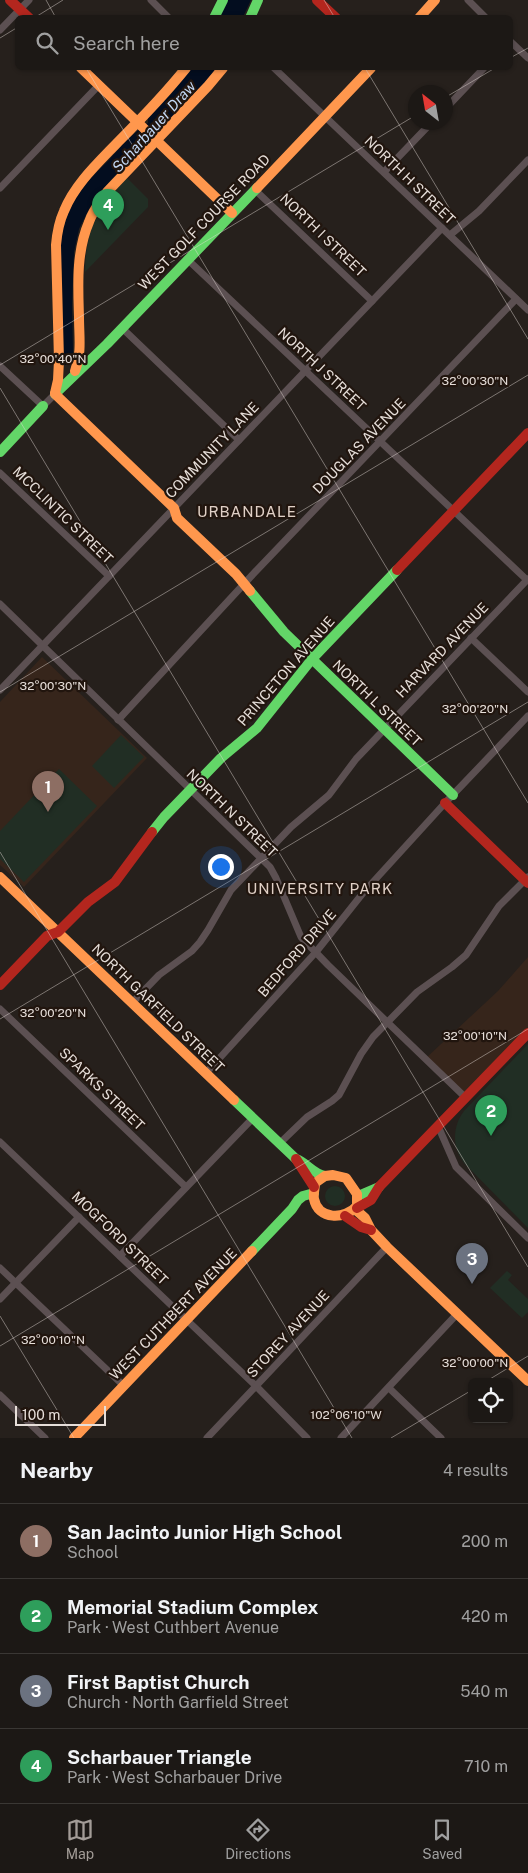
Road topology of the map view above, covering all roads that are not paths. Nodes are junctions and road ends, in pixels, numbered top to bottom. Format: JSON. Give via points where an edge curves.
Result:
{"nodes":[{"id":1,"x":10,"y":0,"type":"edge"},
{"id":2,"x":29,"y":0,"type":"edge"},
{"id":3,"x":151,"y":0,"type":"edge"},
{"id":4,"x":223,"y":0,"type":"edge"},
{"id":5,"x":258,"y":0,"type":"edge"},
{"id":6,"x":318,"y":0,"type":"edge"},
{"id":7,"x":435,"y":0,"type":"edge"},
{"id":8,"x":468,"y":0,"type":"edge"},
{"id":9,"x":20,"y":9,"type":"junction"},
{"id":10,"x":25,"y":15,"type":"edge"},
{"id":11,"x":167,"y":15,"type":"edge"},
{"id":12,"x":216,"y":15,"type":"edge"},
{"id":13,"x":251,"y":15,"type":"edge"},
{"id":14,"x":333,"y":15,"type":"edge"},
{"id":15,"x":422,"y":15,"type":"edge"},
{"id":16,"x":483,"y":15,"type":"edge"},
{"id":17,"x":0,"y":30,"type":"edge"},
{"id":18,"x":513,"y":44,"type":"edge"},
{"id":19,"x":528,"y":58,"type":"edge"},
{"id":20,"x":83,"y":70,"type":"edge"},
{"id":21,"x":184,"y":70,"type":"edge"},
{"id":22,"x":221,"y":70,"type":"edge"},
{"id":23,"x":276,"y":70,"type":"edge"},
{"id":24,"x":369,"y":70,"type":"edge"},
{"id":25,"x":482,"y":70,"type":"edge"},
{"id":26,"x":99,"y":85,"type":"junction"},
{"id":27,"x":453,"y":101,"type":"edge"},
{"id":28,"x":325,"y":116,"type":"junction"},
{"id":29,"x":139,"y":124,"type":"junction"},
{"id":30,"x":424,"y":130,"type":"edge"},
{"id":31,"x":155,"y":139,"type":"junction"},
{"id":32,"x":528,"y":160,"type":"edge"},
{"id":33,"x":384,"y":172,"type":"junction"},
{"id":34,"x":0,"y":188,"type":"edge"},
{"id":35,"x":254,"y":189,"type":"junction"},
{"id":36,"x":232,"y":212,"type":"junction"},
{"id":37,"x":442,"y":228,"type":"junction"},
{"id":38,"x":450,"y":235,"type":"junction"},
{"id":39,"x":188,"y":259,"type":"junction"},
{"id":40,"x":516,"y":299,"type":"junction"},
{"id":41,"x":372,"y":301,"type":"junction"},
{"id":42,"x":528,"y":310,"type":"edge"},
{"id":43,"x":122,"y":328,"type":"junction"},
{"id":44,"x":0,"y":366,"type":"edge"},
{"id":45,"x":305,"y":372,"type":"junction"},
{"id":46,"x":55,"y":394,"type":"junction"},
{"id":47,"x":43,"y":406,"type":"junction"},
{"id":48,"x":528,"y":433,"type":"edge"},
{"id":49,"x":240,"y":440,"type":"junction"},
{"id":50,"x":380,"y":441,"type":"junction"},
{"id":51,"x":0,"y":452,"type":"edge"},
{"id":52,"x":0,"y":473,"type":"edge"},
{"id":53,"x":174,"y":508,"type":"junction"},
{"id":54,"x":454,"y":511,"type":"junction"},
{"id":55,"x":109,"y":576,"type":"junction"},
{"id":56,"x":527,"y":579,"type":"edge"},
{"id":57,"x":245,"y":583,"type":"junction"},
{"id":58,"x":0,"y":604,"type":"edge"},
{"id":59,"x":471,"y":638,"type":"junction"},
{"id":60,"x":42,"y":645,"type":"junction"},
{"id":61,"x":312,"y":659,"type":"junction"},
{"id":62,"x":0,"y":690,"type":"edge"},
{"id":63,"x":528,"y":692,"type":"edge"},
{"id":64,"x":528,"y":716,"type":"edge"},
{"id":65,"x":118,"y":720,"type":"junction"},
{"id":66,"x":384,"y":729,"type":"junction"},
{"id":67,"x":191,"y":789,"type":"junction"},
{"id":68,"x":449,"y":799,"type":"junction"},
{"id":69,"x":261,"y":858,"type":"junction"},
{"id":70,"x":0,"y":877,"type":"edge"},
{"id":71,"x":527,"y":880,"type":"edge"},
{"id":72,"x":58,"y":932,"type":"junction"},
{"id":73,"x":316,"y":952,"type":"junction"},
{"id":74,"x":0,"y":985,"type":"edge"},
{"id":75,"x":132,"y":1003,"type":"junction"},
{"id":76,"x":0,"y":1010,"type":"edge"},
{"id":77,"x":388,"y":1022,"type":"junction"},
{"id":78,"x":528,"y":1033,"type":"edge"},
{"id":79,"x":206,"y":1074,"type":"junction"},
{"id":80,"x":466,"y":1098,"type":"junction"},
{"id":81,"x":253,"y":1118,"type":"junction"},
{"id":82,"x":438,"y":1126,"type":"junction"},
{"id":83,"x":0,"y":1142,"type":"edge"},
{"id":84,"x":280,"y":1144,"type":"junction"},
{"id":85,"x":296,"y":1159,"type":"junction"},
{"id":86,"x":325,"y":1176,"type":"junction"},
{"id":87,"x":186,"y":1187,"type":"junction"},
{"id":88,"x":379,"y":1187,"type":"junction"},
{"id":89,"x":314,"y":1195,"type":"junction"},
{"id":90,"x":358,"y":1196,"type":"junction"},
{"id":91,"x":357,"y":1209,"type":"junction"},
{"id":92,"x":345,"y":1216,"type":"junction"},
{"id":93,"x":79,"y":1217,"type":"junction"},
{"id":94,"x":371,"y":1230,"type":"junction"},
{"id":95,"x":528,"y":1238,"type":"edge"},
{"id":96,"x":387,"y":1247,"type":"junction"},
{"id":97,"x":120,"y":1256,"type":"junction"},
{"id":98,"x":0,"y":1268,"type":"edge"},
{"id":99,"x":16,"y":1283,"type":"junction"},
{"id":100,"x":0,"y":1299,"type":"edge"},
{"id":101,"x":457,"y":1314,"type":"junction"},
{"id":102,"x":187,"y":1320,"type":"junction"},
{"id":103,"x":528,"y":1381,"type":"edge"},
{"id":104,"x":124,"y":1386,"type":"junction"},
{"id":105,"x":256,"y":1386,"type":"junction"},
{"id":106,"x":388,"y":1388,"type":"junction"},
{"id":107,"x":0,"y":1395,"type":"edge"},
{"id":108,"x":45,"y":1438,"type":"edge"},
{"id":109,"x":74,"y":1438,"type":"edge"},
{"id":110,"x":207,"y":1438,"type":"edge"},
{"id":111,"x":306,"y":1438,"type":"edge"},
{"id":112,"x":341,"y":1438,"type":"edge"},
{"id":113,"x":441,"y":1438,"type":"edge"}],
"edges":[{"from":1,"to":9,"type":"street"},
{"from":2,"to":9,"type":"street"},
{"from":3,"to":11,"type":"street"},
{"from":4,"to":12,"type":"street"},
{"from":5,"to":13,"type":"street"},
{"from":6,"to":14,"type":"street"},
{"from":7,"to":15,"type":"street"},
{"from":8,"to":16,"type":"street"},
{"from":9,"to":10,"type":"street"},
{"from":9,"to":17,"type":"street"},
{"from":18,"to":19,"type":"street"},
{"from":20,"to":26,"type":"street"},
{"from":21,"to":29,"type":"street"},
{"from":22,"to":31,"type":"street"},
{"from":23,"to":28,"type":"street","name":"NORTH H STREET"},
{"from":24,"to":28,"type":"street","name":"WEST GOLF COURSE ROAD"},
{"from":25,"to":27,"type":"street"},
{"from":26,"to":29,"type":"street"},
{"from":26,"to":34,"type":"street"},
{"from":28,"to":33,"type":"street","name":"NORTH H STREET"},
{"from":28,"to":35,"type":"street","name":"WEST GOLF COURSE ROAD"},
{"from":29,"to":31,"type":"street"},
{"from":29,"to":46,"type":"street","via":[[85,178],[61,219],[56,245],[59,363]]},
{"from":30,"to":33,"type":"street"},
{"from":31,"to":36,"type":"street"},
{"from":31,"to":46,"type":"street","via":[[97,205],[89,220],[79,253],[80,358],[73,374]]},
{"from":32,"to":38,"type":"street","via":[[479,211]]},
{"from":33,"to":37,"type":"street","name":"NORTH H STREET"},
{"from":35,"to":36,"type":"street","name":"WEST GOLF COURSE ROAD"},
{"from":35,"to":41,"type":"street","name":"NORTH I STREET"},
{"from":36,"to":39,"type":"street","name":"WEST GOLF COURSE ROAD"},
{"from":37,"to":38,"type":"street","name":"NORTH H STREET"},
{"from":37,"to":41,"type":"street","name":"COMMUNITY LANE"},
{"from":38,"to":40,"type":"street","name":"NORTH H STREET"},
{"from":39,"to":43,"type":"street","name":"WEST GOLF COURSE ROAD"},
{"from":39,"to":45,"type":"street","name":"NORTH J STREET"},
{"from":40,"to":42,"type":"street","name":"NORTH H STREET"},
{"from":40,"to":50,"type":"street","name":"DOUGLAS AVENUE"},
{"from":41,"to":45,"type":"street","name":"COMMUNITY LANE"},
{"from":43,"to":46,"type":"street","name":"WEST GOLF COURSE ROAD"},
{"from":43,"to":49,"type":"street"},
{"from":44,"to":47,"type":"street"},
{"from":45,"to":49,"type":"street","name":"COMMUNITY LANE"},
{"from":45,"to":50,"type":"street","name":"NORTH J STREET"},
{"from":46,"to":47,"type":"street"},
{"from":46,"to":53,"type":"street","name":"NORTH L STREET"},
{"from":47,"to":51,"type":"street"},
{"from":48,"to":54,"type":"street","name":"PRINCETON AVENUE"},
{"from":49,"to":53,"type":"street","name":"COMMUNITY LANE"},
{"from":50,"to":54,"type":"street","name":"NORTH J STREET"},
{"from":50,"to":57,"type":"street","name":"DOUGLAS AVENUE"},
{"from":52,"to":55,"type":"street","name":"MCCLINTIC STREET"},
{"from":53,"to":55,"type":"street","name":"COMMUNITY LANE"},
{"from":53,"to":57,"type":"street","name":"NORTH L STREET","via":[[177,518]]},
{"from":54,"to":56,"type":"street","name":"NORTH J STREET"},
{"from":54,"to":61,"type":"street","name":"PRINCETON AVENUE"},
{"from":55,"to":60,"type":"street","name":"COMMUNITY LANE"},
{"from":56,"to":59,"type":"street","name":"HARVARD AVENUE"},
{"from":57,"to":61,"type":"street","name":"NORTH L STREET","via":[[284,632]]},
{"from":57,"to":65,"type":"street","name":"DOUGLAS AVENUE"},
{"from":58,"to":60,"type":"street","name":"NORTH N STREET"},
{"from":59,"to":63,"type":"street"},
{"from":59,"to":66,"type":"street","name":"HARVARD AVENUE"},
{"from":60,"to":62,"type":"street","name":"COMMUNITY LANE"},
{"from":60,"to":65,"type":"street","name":"NORTH N STREET"},
{"from":61,"to":66,"type":"street","name":"NORTH L STREET"},
{"from":61,"to":67,"type":"street","name":"PRINCETON AVENUE","via":[[257,728]]},
{"from":64,"to":68,"type":"street","name":"BEDFORD DRIVE"},
{"from":65,"to":67,"type":"street","name":"NORTH N STREET"},
{"from":66,"to":68,"type":"street","name":"NORTH L STREET"},
{"from":66,"to":69,"type":"street","name":"HARVARD AVENUE","via":[[329,795]]},
{"from":67,"to":69,"type":"street","name":"NORTH N STREET"},
{"from":67,"to":72,"type":"street","name":"PRINCETON AVENUE","via":[[149,835],[124,872]]},
{"from":68,"to":71,"type":"street","name":"NORTH L STREET"},
{"from":68,"to":73,"type":"street","name":"BEDFORD DRIVE","via":[[363,893]]},
{"from":69,"to":73,"type":"street","name":"NORTH N STREET","via":[[276,878],[302,937]]},
{"from":69,"to":75,"type":"street","name":"HARVARD AVENUE","via":[[231,890],[192,951],[159,975]]},
{"from":70,"to":72,"type":"street","name":"NORTH GARFIELD STREET"},
{"from":71,"to":77,"type":"street","via":[[499,906],[466,955],[417,992]]},
{"from":72,"to":74,"type":"street","name":"PRINCETON AVENUE","via":[[47,936]]},
{"from":72,"to":75,"type":"street","name":"NORTH GARFIELD STREET"},
{"from":73,"to":77,"type":"street","name":"NORTH N STREET"},
{"from":73,"to":79,"type":"street","name":"BEDFORD DRIVE"},
{"from":75,"to":79,"type":"street","name":"NORTH GARFIELD STREET"},
{"from":76,"to":87,"type":"street","name":"SPARKS STREET"},
{"from":77,"to":80,"type":"street","name":"NORTH N STREET"},
{"from":77,"to":84,"type":"street","via":[[361,1054],[339,1095],[307,1117]]},
{"from":78,"to":80,"type":"street"},
{"from":79,"to":81,"type":"street","name":"NORTH GARFIELD STREET"},
{"from":80,"to":82,"type":"street"},
{"from":81,"to":84,"type":"street","name":"NORTH GARFIELD STREET"},
{"from":81,"to":87,"type":"street"},
{"from":82,"to":88,"type":"street"},
{"from":82,"to":95,"type":"street","via":[[456,1168]]},
{"from":83,"to":93,"type":"street","name":"MOGFORD STREET"},
{"from":84,"to":85,"type":"street","name":"NORTH GARFIELD STREET"},
{"from":85,"to":86,"type":"street","via":[[302,1160],[317,1176]]},
{"from":85,"to":89,"type":"street","via":[[299,1169],[309,1178]]},
{"from":86,"to":89,"type":"street","via":[[319,1179]]},
{"from":86,"to":90,"type":"street","via":[[346,1178]]},
{"from":87,"to":97,"type":"street"},
{"from":88,"to":90,"type":"street"},
{"from":88,"to":91,"type":"street","via":[[366,1206]]},
{"from":89,"to":92,"type":"street","via":[[323,1213]]},
{"from":89,"to":102,"type":"street","name":"WEST CUTHBERT AVENUE","via":[[292,1209]]},
{"from":90,"to":91,"type":"street"},
{"from":91,"to":92,"type":"street"},
{"from":91,"to":94,"type":"street"},
{"from":92,"to":94,"type":"street"},
{"from":93,"to":97,"type":"street","name":"MOGFORD STREET"},
{"from":93,"to":99,"type":"street"},
{"from":94,"to":96,"type":"street"},
{"from":96,"to":101,"type":"street"},
{"from":96,"to":105,"type":"street","name":"STOREY AVENUE"},
{"from":97,"to":102,"type":"street","name":"MOGFORD STREET"},
{"from":98,"to":99,"type":"street"},
{"from":99,"to":100,"type":"street"},
{"from":99,"to":104,"type":"street"},
{"from":101,"to":103,"type":"street"},
{"from":101,"to":106,"type":"street"},
{"from":102,"to":104,"type":"street","name":"WEST CUTHBERT AVENUE"},
{"from":102,"to":105,"type":"street","name":"MOGFORD STREET"},
{"from":104,"to":109,"type":"street","name":"WEST CUTHBERT AVENUE"},
{"from":105,"to":110,"type":"street","name":"STOREY AVENUE"},
{"from":105,"to":111,"type":"street","name":"MOGFORD STREET"},
{"from":106,"to":112,"type":"street"},
{"from":106,"to":113,"type":"street"},
{"from":107,"to":108,"type":"street"}]}
